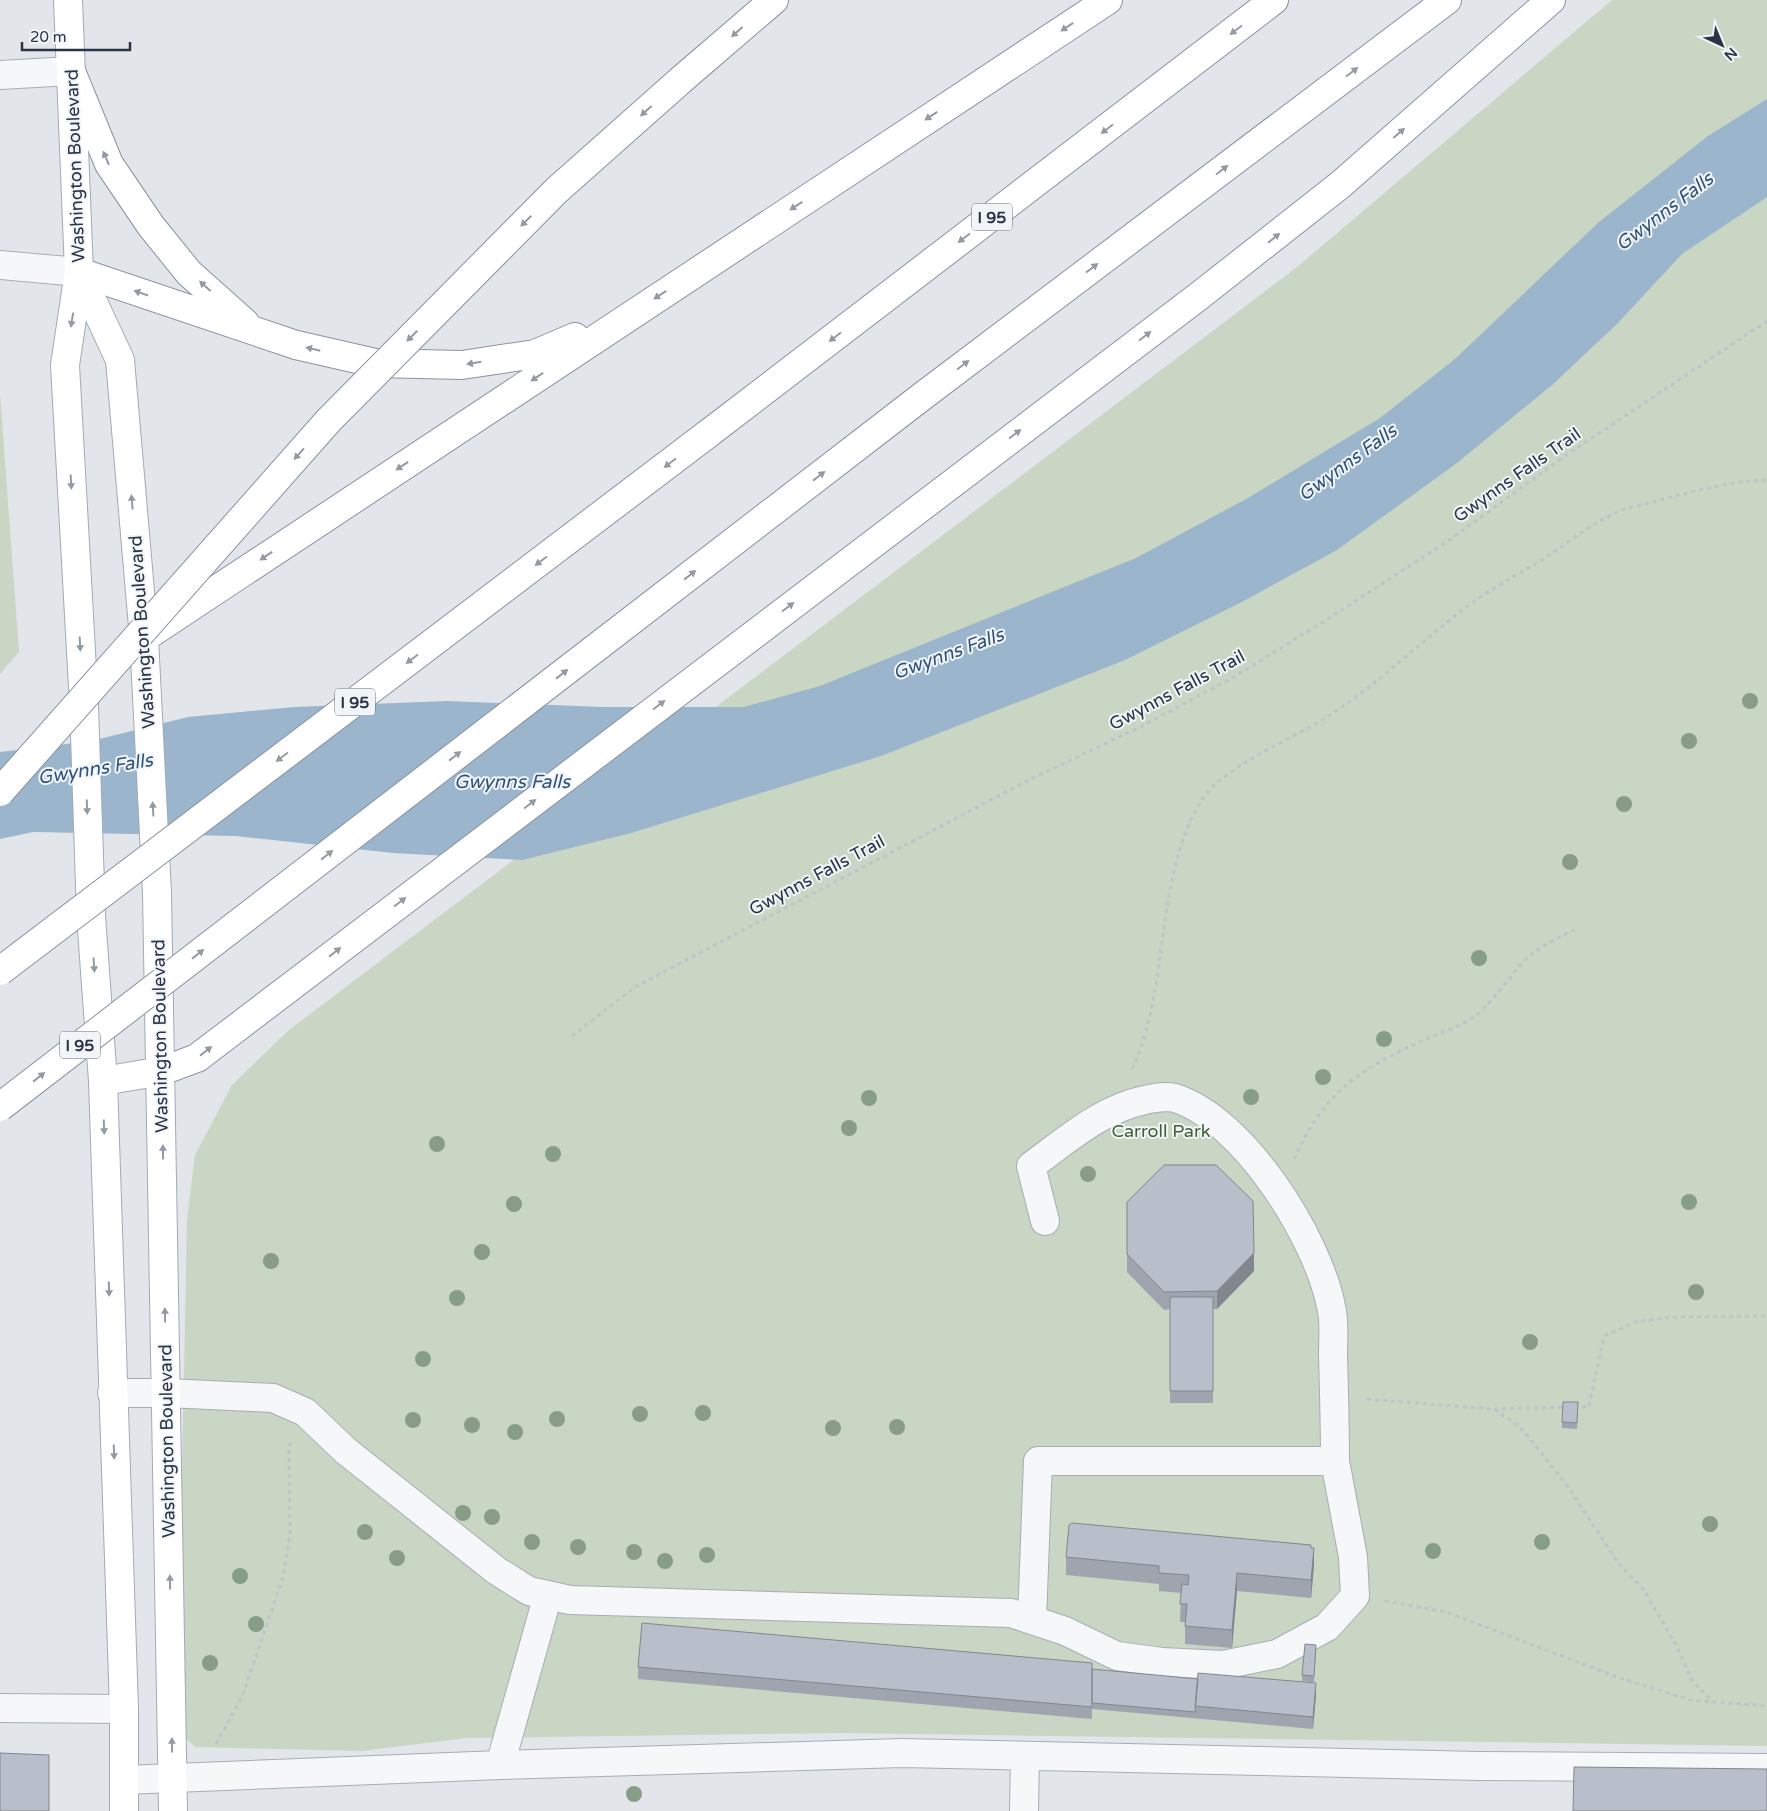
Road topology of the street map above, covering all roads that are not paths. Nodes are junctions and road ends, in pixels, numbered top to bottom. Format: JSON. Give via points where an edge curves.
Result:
{"nodes":[{"id":1,"x":68,"y":0,"type":"edge"},
{"id":2,"x":774,"y":0,"type":"edge"},
{"id":3,"x":1108,"y":0,"type":"edge"},
{"id":4,"x":1274,"y":0,"type":"edge"},
{"id":5,"x":1447,"y":0,"type":"edge"},
{"id":6,"x":1551,"y":0,"type":"edge"},
{"id":7,"x":71,"y":71,"type":"junction"},
{"id":8,"x":0,"y":75,"type":"edge"},
{"id":9,"x":0,"y":265,"type":"edge"},
{"id":10,"x":79,"y":272,"type":"junction"},
{"id":11,"x":636,"y":311,"type":"junction"},
{"id":12,"x":254,"y":331,"type":"junction"},
{"id":13,"x":144,"y":638,"type":"junction"},
{"id":14,"x":83,"y":692,"type":"junction"},
{"id":15,"x":0,"y":792,"type":"edge"},
{"id":16,"x":0,"y":971,"type":"edge"},
{"id":17,"x":162,"y":1071,"type":"junction"},
{"id":18,"x":102,"y":1080,"type":"junction"},
{"id":19,"x":0,"y":1107,"type":"edge"},
{"id":20,"x":1045,"y":1220,"type":"dead end"},
{"id":21,"x":167,"y":1392,"type":"junction"},
{"id":22,"x":112,"y":1393,"type":"junction"},
{"id":23,"x":1336,"y":1461,"type":"junction"},
{"id":24,"x":548,"y":1595,"type":"junction"},
{"id":25,"x":1032,"y":1620,"type":"junction"},
{"id":26,"x":0,"y":1708,"type":"edge"},
{"id":27,"x":124,"y":1709,"type":"junction"},
{"id":28,"x":1025,"y":1756,"type":"junction"},
{"id":29,"x":500,"y":1765,"type":"junction"},
{"id":30,"x":1767,"y":1768,"type":"edge"},
{"id":31,"x":173,"y":1778,"type":"junction"},
{"id":32,"x":124,"y":1780,"type":"junction"},
{"id":33,"x":124,"y":1811,"type":"edge"},
{"id":34,"x":173,"y":1811,"type":"edge"},
{"id":35,"x":1024,"y":1811,"type":"edge"}],
"edges":[{"from":1,"to":7,"type":"main road","name":"Washington Boulevard"},
{"from":2,"to":15,"type":"main road","one_way":true,"bridge":true,"via":[[557,190],[329,420]]},
{"from":3,"to":11,"type":"main road","one_way":true},
{"from":4,"to":16,"type":"main road","number":"I 95","one_way":true,"bridge":true},
{"from":19,"to":5,"type":"main road","number":"I 95","one_way":true,"bridge":true,"via":[[924,395]]},
{"from":17,"to":6,"type":"main road","one_way":true,"via":[[197,1058],[1199,296],[1325,197]]},
{"from":7,"to":8,"type":"street"},
{"from":7,"to":10,"type":"main road","name":"Washington Boulevard"},
{"from":12,"to":7,"type":"main road","one_way":true,"via":[[189,273],[151,226],[109,164]]},
{"from":9,"to":10,"type":"street"},
{"from":12,"to":10,"type":"main road","one_way":true},
{"from":13,"to":10,"type":"main road","name":"Washington Boulevard","one_way":true,"via":[[120,360]]},
{"from":10,"to":14,"type":"main road","name":"Washington Boulevard","one_way":true,"via":[[65,365]]},
{"from":11,"to":12,"type":"main road","one_way":true,"via":[[535,354],[462,365],[375,363],[296,346]]},
{"from":11,"to":13,"type":"main road","one_way":true},
{"from":13,"to":14,"type":"main road"},
{"from":17,"to":13,"type":"main road","name":"Washington Boulevard","one_way":true},
{"from":14,"to":18,"type":"main road","name":"Washington Boulevard","one_way":true,"via":[[91,916]]},
{"from":17,"to":18,"type":"main road"},
{"from":21,"to":17,"type":"main road","name":"Washington Boulevard","one_way":true},
{"from":18,"to":22,"type":"main road","name":"Washington Boulevard","one_way":true},
{"from":20,"to":23,"type":"street","via":[[1031,1166],[1114,1109],[1146,1099],[1173,1098],[1200,1109],[1228,1130],[1295,1217],[1318,1262],[1332,1307]]},
{"from":21,"to":22,"type":"street"},
{"from":21,"to":24,"type":"street","via":[[272,1398],[305,1412],[346,1451],[497,1571],[530,1591]]},
{"from":31,"to":21,"type":"main road","name":"Washington Boulevard","one_way":true},
{"from":22,"to":27,"type":"main road","name":"Washington Boulevard","one_way":true},
{"from":23,"to":25,"type":"street","via":[[1038,1461]]},
{"from":23,"to":25,"type":"street","via":[[1353,1557],[1355,1596],[1327,1627],[1277,1654],[1223,1665],[1117,1656],[1065,1631]]},
{"from":24,"to":25,"type":"street","via":[[570,1600],[1011,1613]]},
{"from":24,"to":29,"type":"street"},
{"from":26,"to":27,"type":"street"},
{"from":27,"to":32,"type":"main road","name":"Washington Boulevard"},
{"from":28,"to":29,"type":"street","via":[[902,1753]]},
{"from":28,"to":30,"type":"street","via":[[1479,1766]]},
{"from":28,"to":35,"type":"street"},
{"from":29,"to":31,"type":"street"},
{"from":31,"to":32,"type":"street"},
{"from":31,"to":34,"type":"main road","name":"Washington Boulevard"},
{"from":32,"to":33,"type":"main road","name":"Washington Boulevard"}]}
